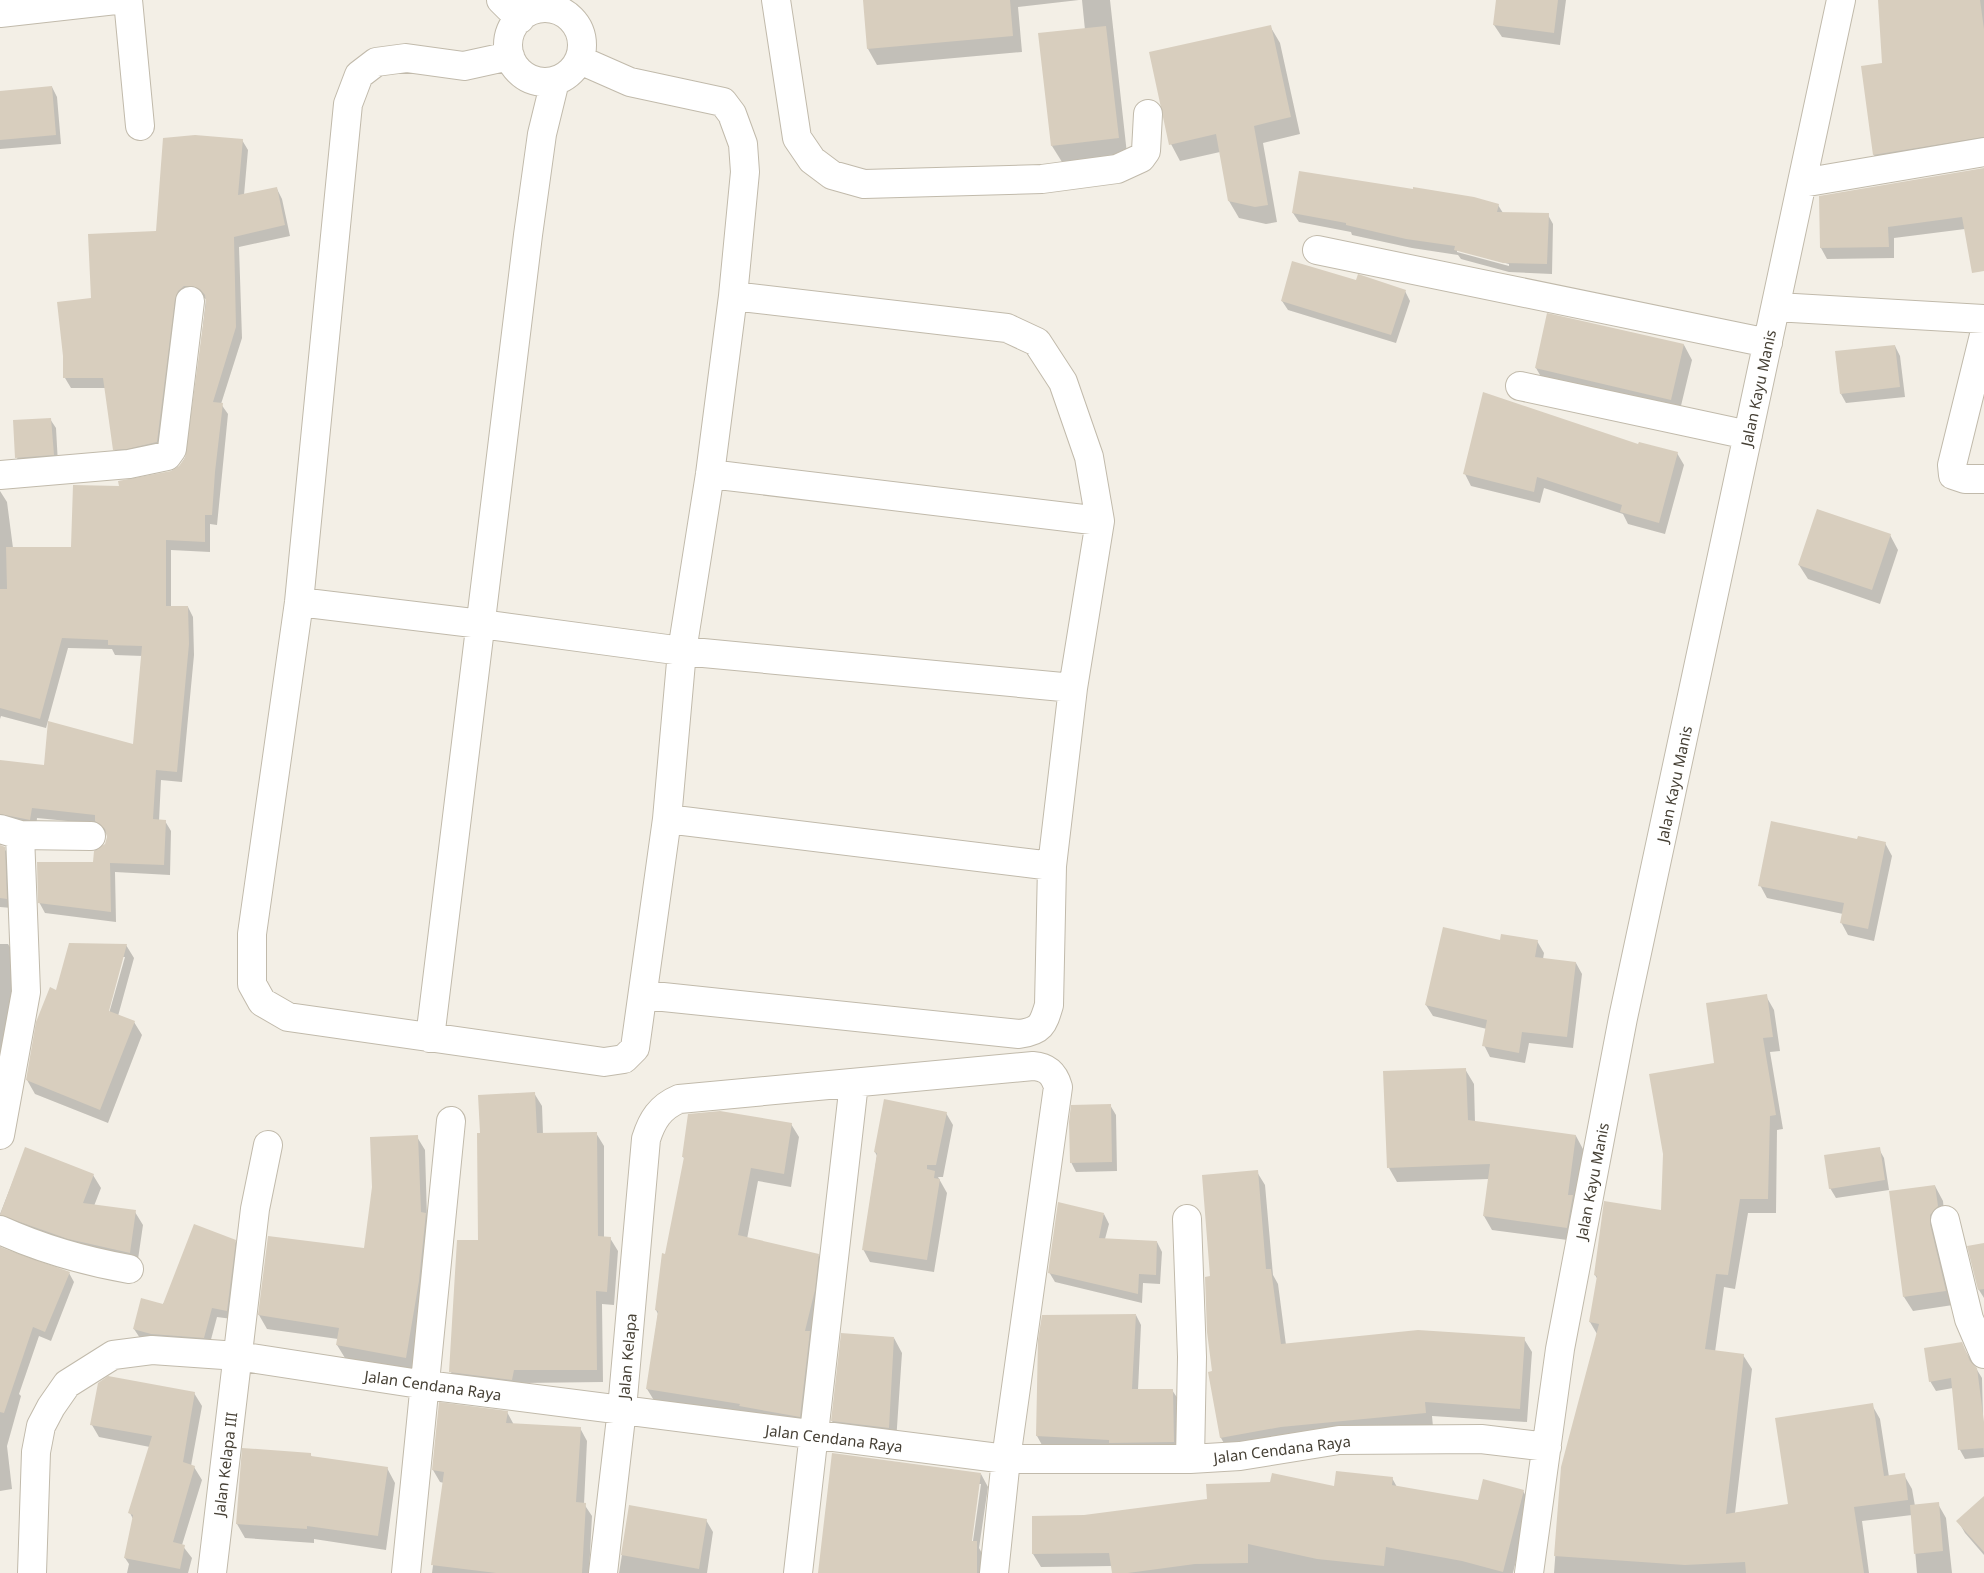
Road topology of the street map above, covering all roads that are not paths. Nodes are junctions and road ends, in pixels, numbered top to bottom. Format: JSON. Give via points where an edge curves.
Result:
{"nodes":[{"id":1,"x":116,"y":0,"type":"edge"},
{"id":2,"x":128,"y":0,"type":"edge"},
{"id":3,"x":501,"y":0,"type":"edge"},
{"id":4,"x":776,"y":0,"type":"edge"},
{"id":5,"x":1841,"y":0,"type":"edge"},
{"id":6,"x":0,"y":13,"type":"edge"},
{"id":7,"x":520,"y":19,"type":"junction"},
{"id":8,"x":510,"y":56,"type":"junction"},
{"id":9,"x":580,"y":60,"type":"junction"},
{"id":10,"x":555,"y":81,"type":"junction"},
{"id":11,"x":1148,"y":114,"type":"dead end"},
{"id":12,"x":140,"y":126,"type":"dead end"},
{"id":13,"x":1984,"y":152,"type":"edge"},
{"id":14,"x":1802,"y":183,"type":"junction"},
{"id":15,"x":1317,"y":250,"type":"dead end"},
{"id":16,"x":733,"y":296,"type":"junction"},
{"id":17,"x":190,"y":301,"type":"dead end"},
{"id":18,"x":1776,"y":307,"type":"junction"},
{"id":19,"x":1984,"y":318,"type":"edge"},
{"id":20,"x":1984,"y":335,"type":"edge"},
{"id":21,"x":1768,"y":343,"type":"junction"},
{"id":22,"x":1520,"y":386,"type":"dead end"},
{"id":23,"x":1748,"y":435,"type":"junction"},
{"id":24,"x":710,"y":474,"type":"junction"},
{"id":25,"x":0,"y":475,"type":"edge"},
{"id":26,"x":1984,"y":480,"type":"edge"},
{"id":27,"x":1100,"y":521,"type":"junction"},
{"id":28,"x":298,"y":602,"type":"junction"},
{"id":29,"x":482,"y":624,"type":"junction"},
{"id":30,"x":682,"y":651,"type":"junction"},
{"id":31,"x":1073,"y":688,"type":"junction"},
{"id":32,"x":667,"y":819,"type":"junction"},
{"id":33,"x":10,"y":832,"type":"edge"},
{"id":34,"x":91,"y":836,"type":"dead end"},
{"id":35,"x":1052,"y":866,"type":"junction"},
{"id":36,"x":644,"y":995,"type":"junction"},
{"id":37,"x":430,"y":1038,"type":"junction"},
{"id":38,"x":854,"y":1083,"type":"junction"},
{"id":39,"x":451,"y":1121,"type":"dead end"},
{"id":40,"x":0,"y":1135,"type":"edge"},
{"id":41,"x":268,"y":1145,"type":"dead end"},
{"id":42,"x":1187,"y":1219,"type":"dead end"},
{"id":43,"x":1946,"y":1220,"type":"dead end"},
{"id":44,"x":0,"y":1230,"type":"edge"},
{"id":45,"x":130,"y":1269,"type":"dead end"},
{"id":46,"x":1981,"y":1337,"type":"edge"},
{"id":47,"x":238,"y":1356,"type":"junction"},
{"id":48,"x":426,"y":1385,"type":"junction"},
{"id":49,"x":622,"y":1409,"type":"junction"},
{"id":50,"x":815,"y":1436,"type":"junction"},
{"id":51,"x":1546,"y":1447,"type":"junction"},
{"id":52,"x":1006,"y":1459,"type":"junction"},
{"id":53,"x":1190,"y":1459,"type":"junction"},
{"id":54,"x":32,"y":1573,"type":"edge"},
{"id":55,"x":212,"y":1573,"type":"edge"},
{"id":56,"x":406,"y":1573,"type":"edge"},
{"id":57,"x":603,"y":1573,"type":"edge"},
{"id":58,"x":798,"y":1573,"type":"edge"},
{"id":59,"x":994,"y":1573,"type":"edge"},
{"id":60,"x":1530,"y":1573,"type":"edge"}],
"edges":[{"from":1,"to":6,"type":"street"},
{"from":2,"to":12,"type":"street"},
{"from":3,"to":7,"type":"street"},
{"from":4,"to":11,"type":"street","via":[[797,138],[812,160],[832,175],[864,184],[1042,178],[1117,169],[1141,158],[1146,151]]},
{"from":5,"to":14,"type":"street","name":"Jalan Kayu Manis"},
{"from":7,"to":8,"type":"street","via":[[510,36]]},
{"from":7,"to":9,"type":"street","via":[[531,11],[544,8],[557,10],[569,17],[580,33]]},
{"from":8,"to":10,"type":"street","via":[[516,68],[529,79]]},
{"from":8,"to":28,"type":"street","via":[[464,66],[406,58],[376,62],[359,75],[348,104],[341,156]]},
{"from":9,"to":10,"type":"street","via":[[567,75]]},
{"from":9,"to":16,"type":"street","via":[[630,82],[723,102],[732,114],[743,144],[744,172]]},
{"from":10,"to":29,"type":"street","via":[[542,134],[528,235]]},
{"from":13,"to":14,"type":"street"},
{"from":14,"to":18,"type":"street","name":"Jalan Kayu Manis"},
{"from":15,"to":21,"type":"street"},
{"from":16,"to":24,"type":"street"},
{"from":16,"to":27,"type":"street","via":[[1007,328],[1036,342],[1063,382],[1089,457]]},
{"from":17,"to":25,"type":"street","via":[[172,449],[167,456],[129,464]]},
{"from":18,"to":19,"type":"street"},
{"from":18,"to":21,"type":"street","name":"Jalan Kayu Manis"},
{"from":20,"to":26,"type":"street","via":[[1952,465],[1953,475]]},
{"from":21,"to":23,"type":"street","name":"Jalan Kayu Manis"},
{"from":22,"to":23,"type":"street"},
{"from":23,"to":51,"type":"street","name":"Jalan Kayu Manis","via":[[1623,1018],[1560,1349]]},
{"from":24,"to":27,"type":"street"},
{"from":24,"to":30,"type":"street"},
{"from":27,"to":31,"type":"street"},
{"from":28,"to":29,"type":"street"},
{"from":28,"to":37,"type":"street","via":[[252,934],[252,984],[262,1002],[288,1017]]},
{"from":29,"to":30,"type":"street"},
{"from":29,"to":37,"type":"street"},
{"from":30,"to":31,"type":"street"},
{"from":30,"to":32,"type":"street"},
{"from":31,"to":35,"type":"street"},
{"from":32,"to":35,"type":"street"},
{"from":32,"to":36,"type":"street"},
{"from":33,"to":34,"type":"street"},
{"from":33,"to":40,"type":"street","via":[[26,992]]},
{"from":35,"to":36,"type":"street","via":[[1049,1005],[1044,1023],[1033,1032],[1019,1034]]},
{"from":36,"to":37,"type":"street","via":[[635,1048],[617,1061],[604,1062]]},
{"from":38,"to":49,"type":"street","name":"Jalan Kelapa","via":[[679,1099],[668,1104],[654,1118],[646,1140]]},
{"from":38,"to":50,"type":"street"},
{"from":38,"to":52,"type":"street","name":"Jalan Kelapa","via":[[1032,1066],[1043,1067],[1054,1076],[1058,1087]]},
{"from":39,"to":48,"type":"street"},
{"from":41,"to":47,"type":"street","name":"Jalan Kelapa III","via":[[255,1209]]},
{"from":42,"to":53,"type":"street","via":[[1192,1356]]},
{"from":43,"to":46,"type":"street","via":[[1966,1310]]},
{"from":44,"to":45,"type":"street","via":[[38,1247],[85,1261]]},
{"from":47,"to":48,"type":"street","name":"Jalan Cendana Raya"},
{"from":47,"to":54,"type":"street","name":"Jalan Cendana Raya","via":[[152,1350],[125,1353],[113,1355],[67,1384],[41,1426],[36,1452]]},
{"from":47,"to":55,"type":"street","name":"Jalan Kelapa III"},
{"from":48,"to":49,"type":"street","name":"Jalan Cendana Raya"},
{"from":48,"to":56,"type":"street"},
{"from":49,"to":50,"type":"street","name":"Jalan Cendana Raya"},
{"from":49,"to":57,"type":"street","name":"Jalan Kelapa"},
{"from":50,"to":52,"type":"street","name":"Jalan Cendana Raya"},
{"from":50,"to":58,"type":"street"},
{"from":51,"to":53,"type":"street","name":"Jalan Cendana Raya","via":[[1481,1439],[1339,1440],[1240,1456]]},
{"from":51,"to":60,"type":"street","name":"Jalan Kayu Manis"},
{"from":52,"to":53,"type":"street","name":"Jalan Cendana Raya"},
{"from":52,"to":59,"type":"street","name":"Jalan Kelapa"}]}
